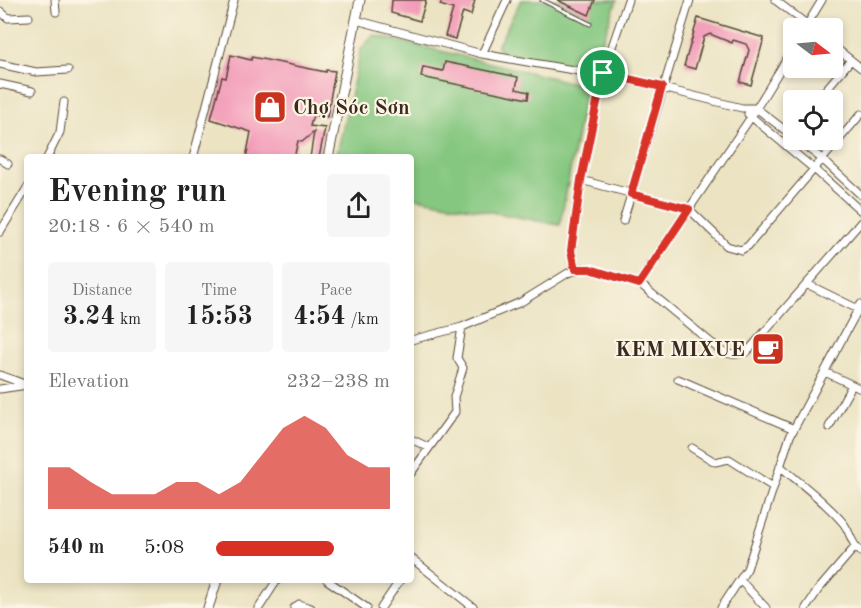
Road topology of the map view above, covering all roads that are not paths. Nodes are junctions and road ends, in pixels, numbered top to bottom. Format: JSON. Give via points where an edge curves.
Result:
{"nodes":[{"id":1,"x":55,"y":0,"type":"edge"},
{"id":2,"x":234,"y":0,"type":"edge"},
{"id":3,"x":360,"y":0,"type":"edge"},
{"id":4,"x":507,"y":0,"type":"edge"},
{"id":5,"x":542,"y":0,"type":"edge"},
{"id":6,"x":628,"y":0,"type":"edge"},
{"id":7,"x":690,"y":0,"type":"edge"},
{"id":8,"x":775,"y":0,"type":"edge"},
{"id":9,"x":822,"y":0,"type":"edge"},
{"id":10,"x":0,"y":11,"type":"edge"},
{"id":11,"x":56,"y":12,"type":"dead end"},
{"id":12,"x":29,"y":17,"type":"dead end"},
{"id":13,"x":797,"y":18,"type":"edge"},
{"id":14,"x":813,"y":18,"type":"edge"},
{"id":15,"x":356,"y":20,"type":"junction"},
{"id":16,"x":590,"y":24,"type":"dead end"},
{"id":17,"x":482,"y":54,"type":"junction"},
{"id":18,"x":843,"y":54,"type":"edge"},
{"id":19,"x":851,"y":60,"type":"junction"},
{"id":20,"x":0,"y":64,"type":"edge"},
{"id":21,"x":783,"y":65,"type":"edge"},
{"id":22,"x":861,"y":68,"type":"edge"},
{"id":23,"x":68,"y":70,"type":"dead end"},
{"id":24,"x":603,"y":73,"type":"junction"},
{"id":25,"x":0,"y":84,"type":"edge"},
{"id":26,"x":662,"y":87,"type":"junction"},
{"id":27,"x":826,"y":90,"type":"edge"},
{"id":28,"x":32,"y":91,"type":"dead end"},
{"id":29,"x":64,"y":102,"type":"dead end"},
{"id":30,"x":742,"y":108,"type":"junction"},
{"id":31,"x":756,"y":108,"type":"junction"},
{"id":32,"x":861,"y":114,"type":"edge"},
{"id":33,"x":751,"y":117,"type":"junction"},
{"id":34,"x":783,"y":128,"type":"edge"},
{"id":35,"x":811,"y":150,"type":"edge"},
{"id":36,"x":49,"y":154,"type":"edge"},
{"id":37,"x":195,"y":154,"type":"edge"},
{"id":38,"x":329,"y":154,"type":"edge"},
{"id":39,"x":0,"y":159,"type":"edge"},
{"id":40,"x":822,"y":159,"type":"junction"},
{"id":41,"x":8,"y":164,"type":"dead end"},
{"id":42,"x":814,"y":169,"type":"junction"},
{"id":43,"x":581,"y":180,"type":"junction"},
{"id":44,"x":631,"y":194,"type":"junction"},
{"id":45,"x":861,"y":195,"type":"edge"},
{"id":46,"x":24,"y":198,"type":"edge"},
{"id":47,"x":689,"y":209,"type":"junction"},
{"id":48,"x":861,"y":211,"type":"edge"},
{"id":49,"x":623,"y":221,"type":"dead end"},
{"id":50,"x":861,"y":222,"type":"edge"},
{"id":51,"x":0,"y":232,"type":"edge"},
{"id":52,"x":575,"y":269,"type":"junction"},
{"id":53,"x":639,"y":284,"type":"junction"},
{"id":54,"x":807,"y":284,"type":"junction"},
{"id":55,"x":860,"y":306,"type":"edge"},
{"id":56,"x":462,"y":327,"type":"junction"},
{"id":57,"x":414,"y":339,"type":"edge"},
{"id":58,"x":825,"y":372,"type":"junction"},
{"id":59,"x":0,"y":375,"type":"edge"},
{"id":60,"x":678,"y":379,"type":"dead end"},
{"id":61,"x":24,"y":384,"type":"edge"},
{"id":62,"x":24,"y":385,"type":"edge"},
{"id":63,"x":852,"y":385,"type":"junction"},
{"id":64,"x":0,"y":389,"type":"edge"},
{"id":65,"x":861,"y":389,"type":"edge"},
{"id":66,"x":829,"y":427,"type":"dead end"},
{"id":67,"x":794,"y":429,"type":"junction"},
{"id":68,"x":414,"y":440,"type":"edge"},
{"id":69,"x":428,"y":447,"type":"junction"},
{"id":70,"x":692,"y":448,"type":"dead end"},
{"id":71,"x":780,"y":466,"type":"junction"},
{"id":72,"x":414,"y":468,"type":"edge"},
{"id":73,"x":773,"y":487,"type":"junction"},
{"id":74,"x":855,"y":547,"type":"junction"},
{"id":75,"x":861,"y":552,"type":"edge"},
{"id":76,"x":414,"y":563,"type":"edge"},
{"id":77,"x":740,"y":580,"type":"junction"},
{"id":78,"x":216,"y":583,"type":"edge"},
{"id":79,"x":275,"y":583,"type":"edge"},
{"id":80,"x":331,"y":583,"type":"edge"},
{"id":81,"x":398,"y":583,"type":"edge"},
{"id":82,"x":208,"y":608,"type":"edge"},
{"id":83,"x":260,"y":608,"type":"edge"},
{"id":84,"x":294,"y":608,"type":"edge"},
{"id":85,"x":311,"y":608,"type":"edge"},
{"id":86,"x":368,"y":608,"type":"edge"},
{"id":87,"x":381,"y":608,"type":"edge"},
{"id":88,"x":474,"y":608,"type":"edge"},
{"id":89,"x":721,"y":608,"type":"edge"},
{"id":90,"x":766,"y":608,"type":"edge"},
{"id":91,"x":806,"y":608,"type":"edge"}],
"edges":[{"from":1,"to":11,"type":"street"},
{"from":2,"to":37,"type":"street"},
{"from":3,"to":15,"type":"main road"},
{"from":4,"to":17,"type":"street"},
{"from":5,"to":16,"type":"lane"},
{"from":6,"to":24,"type":"street"},
{"from":7,"to":26,"type":"street"},
{"from":8,"to":13,"type":"street"},
{"from":9,"to":14,"type":"street"},
{"from":10,"to":12,"type":"street","via":[[8,18]]},
{"from":15,"to":17,"type":"street"},
{"from":15,"to":38,"type":"main road"},
{"from":17,"to":24,"type":"street"},
{"from":18,"to":19,"type":"street"},
{"from":19,"to":22,"type":"street"},
{"from":19,"to":27,"type":"street"},
{"from":20,"to":23,"type":"street","via":[[36,72]]},
{"from":21,"to":31,"type":"street"},
{"from":24,"to":26,"type":"street"},
{"from":24,"to":43,"type":"street"},
{"from":25,"to":28,"type":"street"},
{"from":26,"to":30,"type":"street"},
{"from":26,"to":44,"type":"street"},
{"from":29,"to":36,"type":"street","via":[[60,132]]},
{"from":30,"to":31,"type":"street"},
{"from":30,"to":33,"type":"street"},
{"from":31,"to":33,"type":"street"},
{"from":31,"to":34,"type":"street"},
{"from":32,"to":40,"type":"street"},
{"from":33,"to":42,"type":"street"},
{"from":33,"to":47,"type":"street"},
{"from":35,"to":40,"type":"street"},
{"from":39,"to":41,"type":"street"},
{"from":40,"to":42,"type":"street"},
{"from":40,"to":45,"type":"street"},
{"from":42,"to":47,"type":"street","via":[[741,250],[727,246]]},
{"from":42,"to":48,"type":"street"},
{"from":43,"to":44,"type":"street"},
{"from":43,"to":52,"type":"street","via":[[571,251]]},
{"from":44,"to":47,"type":"street"},
{"from":44,"to":49,"type":"street"},
{"from":46,"to":51,"type":"street"},
{"from":47,"to":53,"type":"street"},
{"from":50,"to":54,"type":"street"},
{"from":52,"to":53,"type":"street","via":[[590,269]]},
{"from":52,"to":56,"type":"street","via":[[521,302]]},
{"from":53,"to":54,"type":"street","via":[[720,350],[735,355],[747,352]]},
{"from":54,"to":55,"type":"street"},
{"from":55,"to":58,"type":"street"},
{"from":56,"to":57,"type":"street"},
{"from":56,"to":69,"type":"street","via":[[458,358],[463,368],[454,397],[455,412]]},
{"from":58,"to":63,"type":"street"},
{"from":58,"to":67,"type":"street"},
{"from":59,"to":61,"type":"street"},
{"from":60,"to":67,"type":"street"},
{"from":62,"to":64,"type":"street"},
{"from":63,"to":65,"type":"street"},
{"from":63,"to":66,"type":"street"},
{"from":67,"to":71,"type":"street"},
{"from":68,"to":69,"type":"street"},
{"from":69,"to":72,"type":"street"},
{"from":70,"to":73,"type":"street","via":[[715,462],[729,459]]},
{"from":71,"to":73,"type":"street"},
{"from":71,"to":74,"type":"street","via":[[846,526]]},
{"from":73,"to":77,"type":"street","via":[[747,570]]},
{"from":74,"to":75,"type":"street"},
{"from":74,"to":91,"type":"street"},
{"from":76,"to":88,"type":"street"},
{"from":77,"to":89,"type":"street"},
{"from":77,"to":90,"type":"street"},
{"from":78,"to":82,"type":"main road"},
{"from":79,"to":83,"type":"street"},
{"from":80,"to":86,"type":"street"},
{"from":81,"to":87,"type":"street"},
{"from":84,"to":85,"type":"street","via":[[302,603]]}]}
